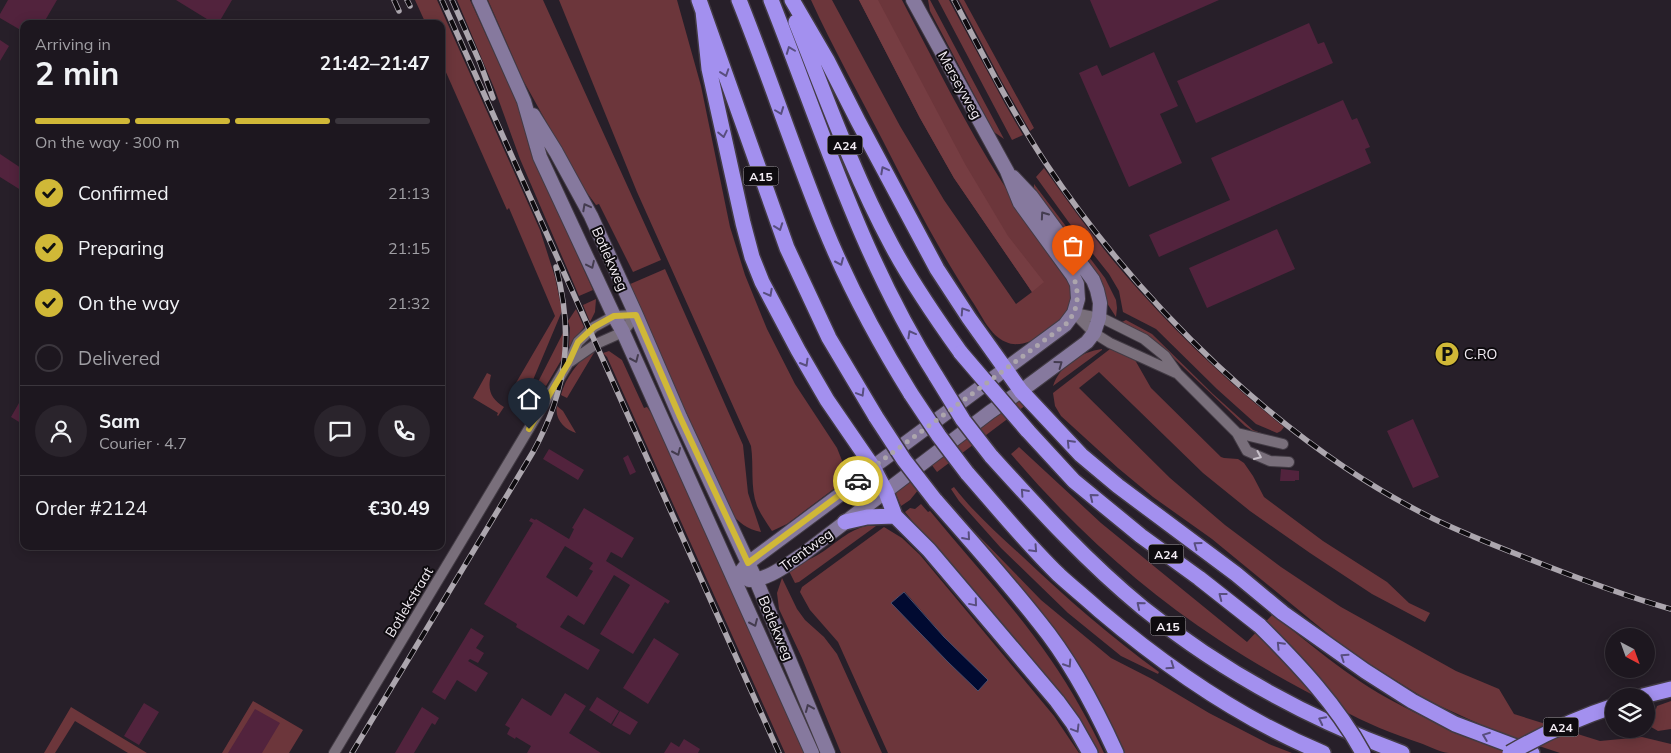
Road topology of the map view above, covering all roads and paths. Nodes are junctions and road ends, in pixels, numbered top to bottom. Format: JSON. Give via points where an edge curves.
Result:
{"nodes":[{"id":1,"x":478,"y":0,"type":"edge"},
{"id":2,"x":739,"y":0,"type":"edge"},
{"id":3,"x":771,"y":0,"type":"edge"},
{"id":4,"x":787,"y":0,"type":"edge"},
{"id":5,"x":792,"y":0,"type":"edge"},
{"id":6,"x":913,"y":0,"type":"edge"},
{"id":7,"x":701,"y":5,"type":"edge"},
{"id":8,"x":524,"y":101,"type":"junction"},
{"id":9,"x":1007,"y":171,"type":"junction"},
{"id":10,"x":1074,"y":314,"type":"junction"},
{"id":11,"x":636,"y":315,"type":"junction"},
{"id":12,"x":614,"y":316,"type":"junction"},
{"id":13,"x":1099,"y":318,"type":"junction"},
{"id":14,"x":623,"y":332,"type":"junction"},
{"id":15,"x":1094,"y":333,"type":"junction"},
{"id":16,"x":569,"y":362,"type":"junction"},
{"id":17,"x":1006,"y":369,"type":"junction"},
{"id":18,"x":1177,"y":373,"type":"junction"},
{"id":19,"x":1021,"y":392,"type":"junction"},
{"id":20,"x":1237,"y":433,"type":"junction"},
{"id":21,"x":1283,"y":444,"type":"dead end"},
{"id":22,"x":1289,"y":462,"type":"dead end"},
{"id":23,"x":873,"y":467,"type":"junction"},
{"id":24,"x":886,"y":492,"type":"junction"},
{"id":25,"x":895,"y":516,"type":"junction"},
{"id":26,"x":845,"y":522,"type":"junction"},
{"id":27,"x":748,"y":563,"type":"junction"},
{"id":28,"x":735,"y":579,"type":"junction"},
{"id":29,"x":756,"y":580,"type":"junction"},
{"id":30,"x":1671,"y":689,"type":"edge"},
{"id":31,"x":1655,"y":693,"type":"edge"},
{"id":32,"x":1605,"y":709,"type":"edge"},
{"id":33,"x":334,"y":753,"type":"edge"},
{"id":34,"x":812,"y":753,"type":"edge"},
{"id":35,"x":828,"y":753,"type":"edge"},
{"id":36,"x":1090,"y":753,"type":"edge"},
{"id":37,"x":1116,"y":753,"type":"edge"},
{"id":38,"x":1323,"y":753,"type":"edge"},
{"id":39,"x":1362,"y":753,"type":"edge"},
{"id":40,"x":1402,"y":753,"type":"edge"},
{"id":41,"x":1510,"y":753,"type":"edge"},
{"id":42,"x":1532,"y":753,"type":"edge"}],
"edges":[{"from":1,"to":8,"type":"main road","name":"Botlekweg"},
{"from":2,"to":38,"type":"highway","number":"A15","one_way":true,"bridge":true,"via":[[825,228],[889,359],[938,436],[1020,534],[1060,575],[1132,637],[1231,706]]},
{"from":40,"to":3,"type":"highway","number":"A15","one_way":true,"bridge":true,"via":[[1327,723],[1238,675],[1196,647],[1144,608],[1087,558],[991,456],[963,420],[936,376],[869,253]]},
{"from":39,"to":4,"type":"highway","number":"A24","one_way":true,"bridge":true,"via":[[1351,732],[1298,665],[1260,626],[1074,481],[961,353],[915,286],[883,228],[851,159]]},
{"from":17,"to":5,"type":"highway","one_way":true,"via":[[937,269]]},
{"from":6,"to":9,"type":"main road","name":"Merseyweg"},
{"from":7,"to":23,"type":"highway","number":"A15","one_way":true,"via":[[709,69],[744,230],[756,267],[802,358]]},
{"from":7,"to":37,"type":"highway","number":"A15","one_way":true,"bridge":true,"via":[[787,248],[830,338],[904,460],[1040,622],[1082,686]]},
{"from":11,"to":8,"type":"main road","name":"Botlekweg","one_way":true,"via":[[587,208]]},
{"from":8,"to":12,"type":"main road","name":"Botlekweg","one_way":true,"via":[[540,157]]},
{"from":9,"to":10,"type":"main road","name":"Merseyweg","via":[[1020,203],[1073,276],[1078,292]]},
{"from":13,"to":9,"type":"main road","name":"Merseyweg","one_way":true,"via":[[1100,303],[1093,280],[1031,196]]},
{"from":10,"to":13,"type":"street"},
{"from":10,"to":15,"type":"street"},
{"from":10,"to":17,"type":"main road","name":"Trentweg","via":[[1065,325]]},
{"from":11,"to":12,"type":"street","name":"Botlekstraat"},
{"from":11,"to":14,"type":"street","name":"Botlekstraat"},
{"from":11,"to":27,"type":"main road","name":"Botlekweg"},
{"from":12,"to":14,"type":"main road","name":"Botlekweg"},
{"from":12,"to":16,"type":"street","name":"Botlekstraat","via":[[594,327],[578,342]]},
{"from":13,"to":15,"type":"main road","name":"Merseyweg"},
{"from":13,"to":18,"type":"street","via":[[1144,339],[1166,356]]},
{"from":14,"to":16,"type":"street","name":"Botlekstraat","via":[[596,344]]},
{"from":14,"to":28,"type":"main road","name":"Botlekweg","one_way":true},
{"from":15,"to":18,"type":"street"},
{"from":19,"to":15,"type":"main road","name":"Trentweg","one_way":true,"via":[[1080,348]]},
{"from":16,"to":33,"type":"street","name":"Botlekstraat"},
{"from":17,"to":19,"type":"highway"},
{"from":17,"to":23,"type":"main road","name":"Trentweg"},
{"from":18,"to":20,"type":"street"},
{"from":19,"to":24,"type":"main road","name":"Trentweg"},
{"from":42,"to":19,"type":"highway","one_way":true,"via":[[1455,724],[1412,701],[1325,644],[1118,486],[1081,454]]},
{"from":20,"to":21,"type":"street"},
{"from":20,"to":22,"type":"street","one_way":true,"via":[[1247,451],[1270,461]]},
{"from":23,"to":24,"type":"highway","number":"A15"},
{"from":23,"to":27,"type":"main road","name":"Trentweg"},
{"from":24,"to":25,"type":"highway","number":"A15"},
{"from":24,"to":26,"type":"main road","name":"Trentweg"},
{"from":25,"to":26,"type":"highway"},
{"from":25,"to":36,"type":"highway","number":"A15","one_way":true,"via":[[929,550],[1057,701]]},
{"from":26,"to":29,"type":"main road","name":"Trentweg","via":[[802,555]]},
{"from":27,"to":28,"type":"main road","name":"Trentweg"},
{"from":27,"to":29,"type":"main road","name":"Botlekweg"},
{"from":28,"to":29,"type":"main road","name":"Trentweg"},
{"from":28,"to":34,"type":"main road","name":"Botlekweg","one_way":true},
{"from":35,"to":29,"type":"main road","name":"Botlekweg","one_way":true},
{"from":30,"to":31,"type":"highway"},
{"from":32,"to":41,"type":"highway","number":"A24","bridge":true,"via":[[1539,736]]}]}
